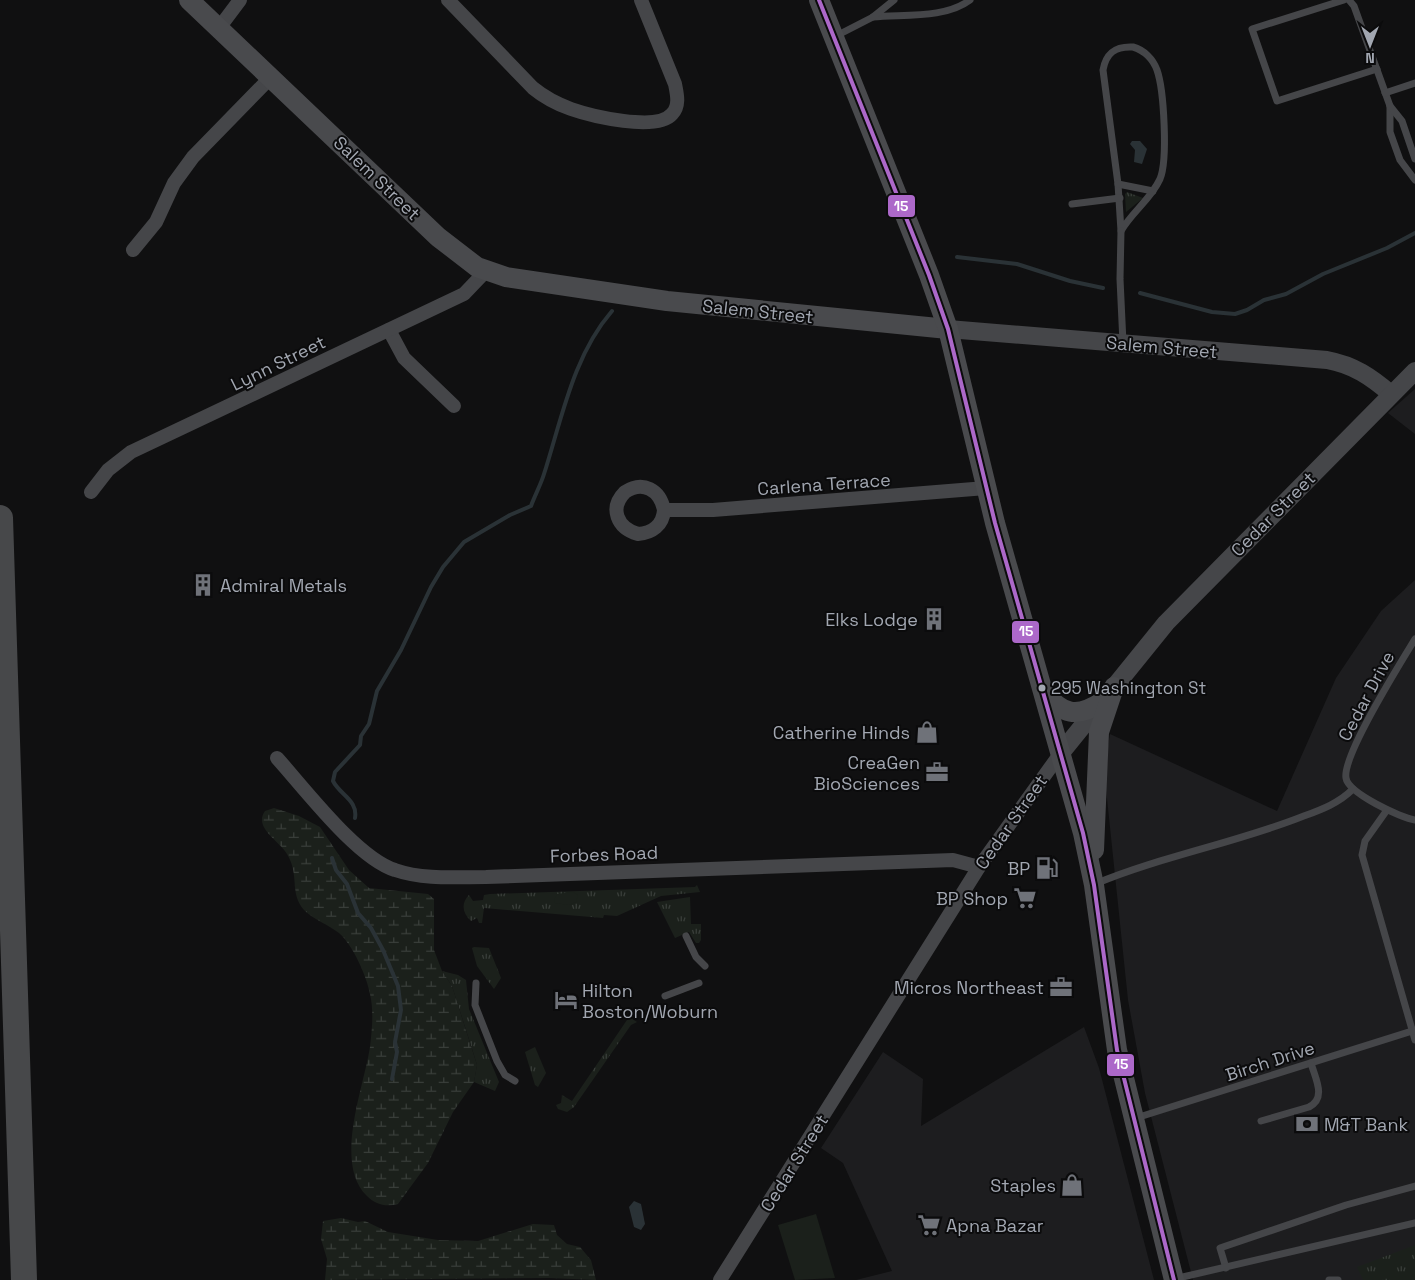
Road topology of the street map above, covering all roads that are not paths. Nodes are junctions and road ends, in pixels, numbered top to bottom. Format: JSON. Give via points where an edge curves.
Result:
{"nodes":[{"id":1,"x":189,"y":0,"type":"edge"},
{"id":2,"x":240,"y":0,"type":"edge"},
{"id":3,"x":448,"y":0,"type":"edge"},
{"id":4,"x":641,"y":0,"type":"edge"},
{"id":5,"x":819,"y":0,"type":"edge"},
{"id":6,"x":894,"y":0,"type":"edge"},
{"id":7,"x":970,"y":0,"type":"edge"},
{"id":8,"x":1344,"y":0,"type":"edge"},
{"id":9,"x":1349,"y":0,"type":"edge"},
{"id":10,"x":873,"y":17,"type":"junction"},
{"id":11,"x":219,"y":28,"type":"junction"},
{"id":12,"x":834,"y":37,"type":"junction"},
{"id":13,"x":1377,"y":69,"type":"junction"},
{"id":14,"x":271,"y":77,"type":"junction"},
{"id":15,"x":1415,"y":83,"type":"edge"},
{"id":16,"x":1386,"y":93,"type":"junction"},
{"id":17,"x":1390,"y":106,"type":"junction"},
{"id":18,"x":1415,"y":159,"type":"edge"},
{"id":19,"x":1415,"y":180,"type":"edge"},
{"id":20,"x":1118,"y":184,"type":"junction"},
{"id":21,"x":1153,"y":190,"type":"junction"},
{"id":22,"x":1120,"y":198,"type":"junction"},
{"id":23,"x":1072,"y":204,"type":"dead end"},
{"id":24,"x":1121,"y":231,"type":"junction"},
{"id":25,"x":133,"y":250,"type":"dead end"},
{"id":26,"x":485,"y":272,"type":"junction"},
{"id":27,"x":948,"y":329,"type":"junction"},
{"id":28,"x":389,"y":330,"type":"junction"},
{"id":29,"x":1123,"y":343,"type":"junction"},
{"id":30,"x":1415,"y":371,"type":"edge"},
{"id":31,"x":1391,"y":394,"type":"junction"},
{"id":32,"x":454,"y":406,"type":"dead end"},
{"id":33,"x":986,"y":488,"type":"junction"},
{"id":34,"x":91,"y":492,"type":"dead end"},
{"id":35,"x":664,"y":510,"type":"dead end"},
{"id":36,"x":0,"y":518,"type":"edge"},
{"id":37,"x":1415,"y":639,"type":"edge"},
{"id":38,"x":1114,"y":687,"type":"junction"},
{"id":39,"x":1044,"y":692,"type":"junction"},
{"id":40,"x":1102,"y":702,"type":"junction"},
{"id":41,"x":1060,"y":754,"type":"junction"},
{"id":42,"x":277,"y":758,"type":"dead end"},
{"id":43,"x":1353,"y":789,"type":"junction"},
{"id":44,"x":1388,"y":810,"type":"junction"},
{"id":45,"x":1415,"y":820,"type":"edge"},
{"id":46,"x":979,"y":867,"type":"junction"},
{"id":47,"x":1094,"y":885,"type":"junction"},
{"id":48,"x":686,"y":936,"type":"dead end"},
{"id":49,"x":705,"y":966,"type":"dead end"},
{"id":50,"x":476,"y":983,"type":"dead end"},
{"id":51,"x":699,"y":983,"type":"dead end"},
{"id":52,"x":665,"y":996,"type":"dead end"},
{"id":53,"x":1414,"y":1030,"type":"edge"},
{"id":54,"x":1415,"y":1040,"type":"edge"},
{"id":55,"x":1311,"y":1063,"type":"junction"},
{"id":56,"x":515,"y":1081,"type":"dead end"},
{"id":57,"x":1133,"y":1119,"type":"junction"},
{"id":58,"x":1261,"y":1121,"type":"dead end"},
{"id":59,"x":1415,"y":1186,"type":"edge"},
{"id":60,"x":1415,"y":1223,"type":"edge"},
{"id":61,"x":1226,"y":1268,"type":"junction"},
{"id":62,"x":24,"y":1280,"type":"edge"},
{"id":63,"x":720,"y":1280,"type":"edge"},
{"id":64,"x":1174,"y":1280,"type":"edge"},
{"id":65,"x":1329,"y":1280,"type":"edge"},
{"id":66,"x":1338,"y":1280,"type":"edge"}],
"edges":[{"from":1,"to":11,"type":"main road","name":"Salem Street"},
{"from":2,"to":11,"type":"street"},
{"from":3,"to":4,"type":"street","via":[[533,88],[554,102],[585,113],[636,122],[660,121],[674,112],[675,84]]},
{"from":5,"to":12,"type":"main road"},
{"from":6,"to":10,"type":"lane"},
{"from":7,"to":10,"type":"lane","via":[[961,7],[943,11]]},
{"from":8,"to":13,"type":"lane","via":[[1252,30],[1277,101]]},
{"from":9,"to":13,"type":"lane"},
{"from":10,"to":12,"type":"lane"},
{"from":11,"to":14,"type":"main road","name":"Salem Street"},
{"from":12,"to":27,"type":"main road"},
{"from":13,"to":16,"type":"lane"},
{"from":14,"to":25,"type":"street","via":[[193,157],[174,183],[156,222]]},
{"from":14,"to":26,"type":"main road","name":"Salem Street","via":[[438,237],[462,258]]},
{"from":15,"to":16,"type":"lane"},
{"from":16,"to":17,"type":"lane"},
{"from":17,"to":18,"type":"lane","via":[[1402,121]]},
{"from":17,"to":19,"type":"lane","via":[[1390,132],[1400,160]]},
{"from":20,"to":21,"type":"lane"},
{"from":20,"to":21,"type":"lane","via":[[1103,70],[1113,50],[1133,47],[1151,58],[1160,80],[1165,157],[1162,173]]},
{"from":20,"to":22,"type":"lane"},
{"from":21,"to":24,"type":"lane"},
{"from":22,"to":23,"type":"lane"},
{"from":22,"to":24,"type":"lane"},
{"from":24,"to":29,"type":"lane"},
{"from":26,"to":27,"type":"main road","name":"Salem Street","via":[[667,301]]},
{"from":26,"to":28,"type":"street","name":"Lynn Street","via":[[468,292]]},
{"from":27,"to":29,"type":"street","name":"Salem Street"},
{"from":27,"to":33,"type":"main road"},
{"from":28,"to":32,"type":"street","via":[[404,358]]},
{"from":28,"to":34,"type":"street","name":"Lynn Street","via":[[131,452],[108,470]]},
{"from":29,"to":31,"type":"street","name":"Salem Street","via":[[1334,361],[1364,372]]},
{"from":30,"to":31,"type":"street"},
{"from":31,"to":38,"type":"street","name":"Cedar Street","via":[[1203,583]]},
{"from":33,"to":35,"type":"street","name":"Carlena Terrace","via":[[722,510]]},
{"from":33,"to":39,"type":"main road"},
{"from":36,"to":62,"type":"highway"},
{"from":37,"to":43,"type":"lane","name":"Cedar Drive","via":[[1356,745],[1346,770],[1347,782]]},
{"from":38,"to":40,"type":"street","name":"Cedar Street"},
{"from":38,"to":47,"type":"main road","via":[[1102,718],[1097,751]]},
{"from":39,"to":40,"type":"main road","via":[[1056,706],[1070,712],[1080,712]]},
{"from":39,"to":41,"type":"main road"},
{"from":40,"to":41,"type":"street","name":"Cedar Street"},
{"from":41,"to":46,"type":"street","name":"Cedar Street"},
{"from":41,"to":47,"type":"main road"},
{"from":42,"to":46,"type":"street","name":"Forbes Road","via":[[367,855],[390,869],[414,875],[496,877],[953,860]]},
{"from":43,"to":44,"type":"lane"},
{"from":43,"to":47,"type":"lane","via":[[1339,802],[1277,826],[1123,872]]},
{"from":44,"to":45,"type":"lane"},
{"from":44,"to":53,"type":"lane","via":[[1365,841],[1362,855]]},
{"from":46,"to":63,"type":"street","name":"Cedar Street"},
{"from":47,"to":57,"type":"main road","via":[[1112,1025]]},
{"from":48,"to":49,"type":"lane","via":[[696,957]]},
{"from":50,"to":56,"type":"lane","via":[[475,1005],[497,1061],[505,1075]]},
{"from":51,"to":52,"type":"lane"},
{"from":53,"to":54,"type":"lane"},
{"from":53,"to":55,"type":"lane","name":"Birch Drive"},
{"from":55,"to":57,"type":"lane","name":"Birch Drive"},
{"from":55,"to":58,"type":"lane","via":[[1319,1092],[1316,1102]]},
{"from":57,"to":64,"type":"main road"},
{"from":59,"to":61,"type":"lane","via":[[1346,1205],[1220,1248]]},
{"from":60,"to":61,"type":"lane"},
{"from":61,"to":64,"type":"lane"},
{"from":65,"to":66,"type":"lane"}]}
